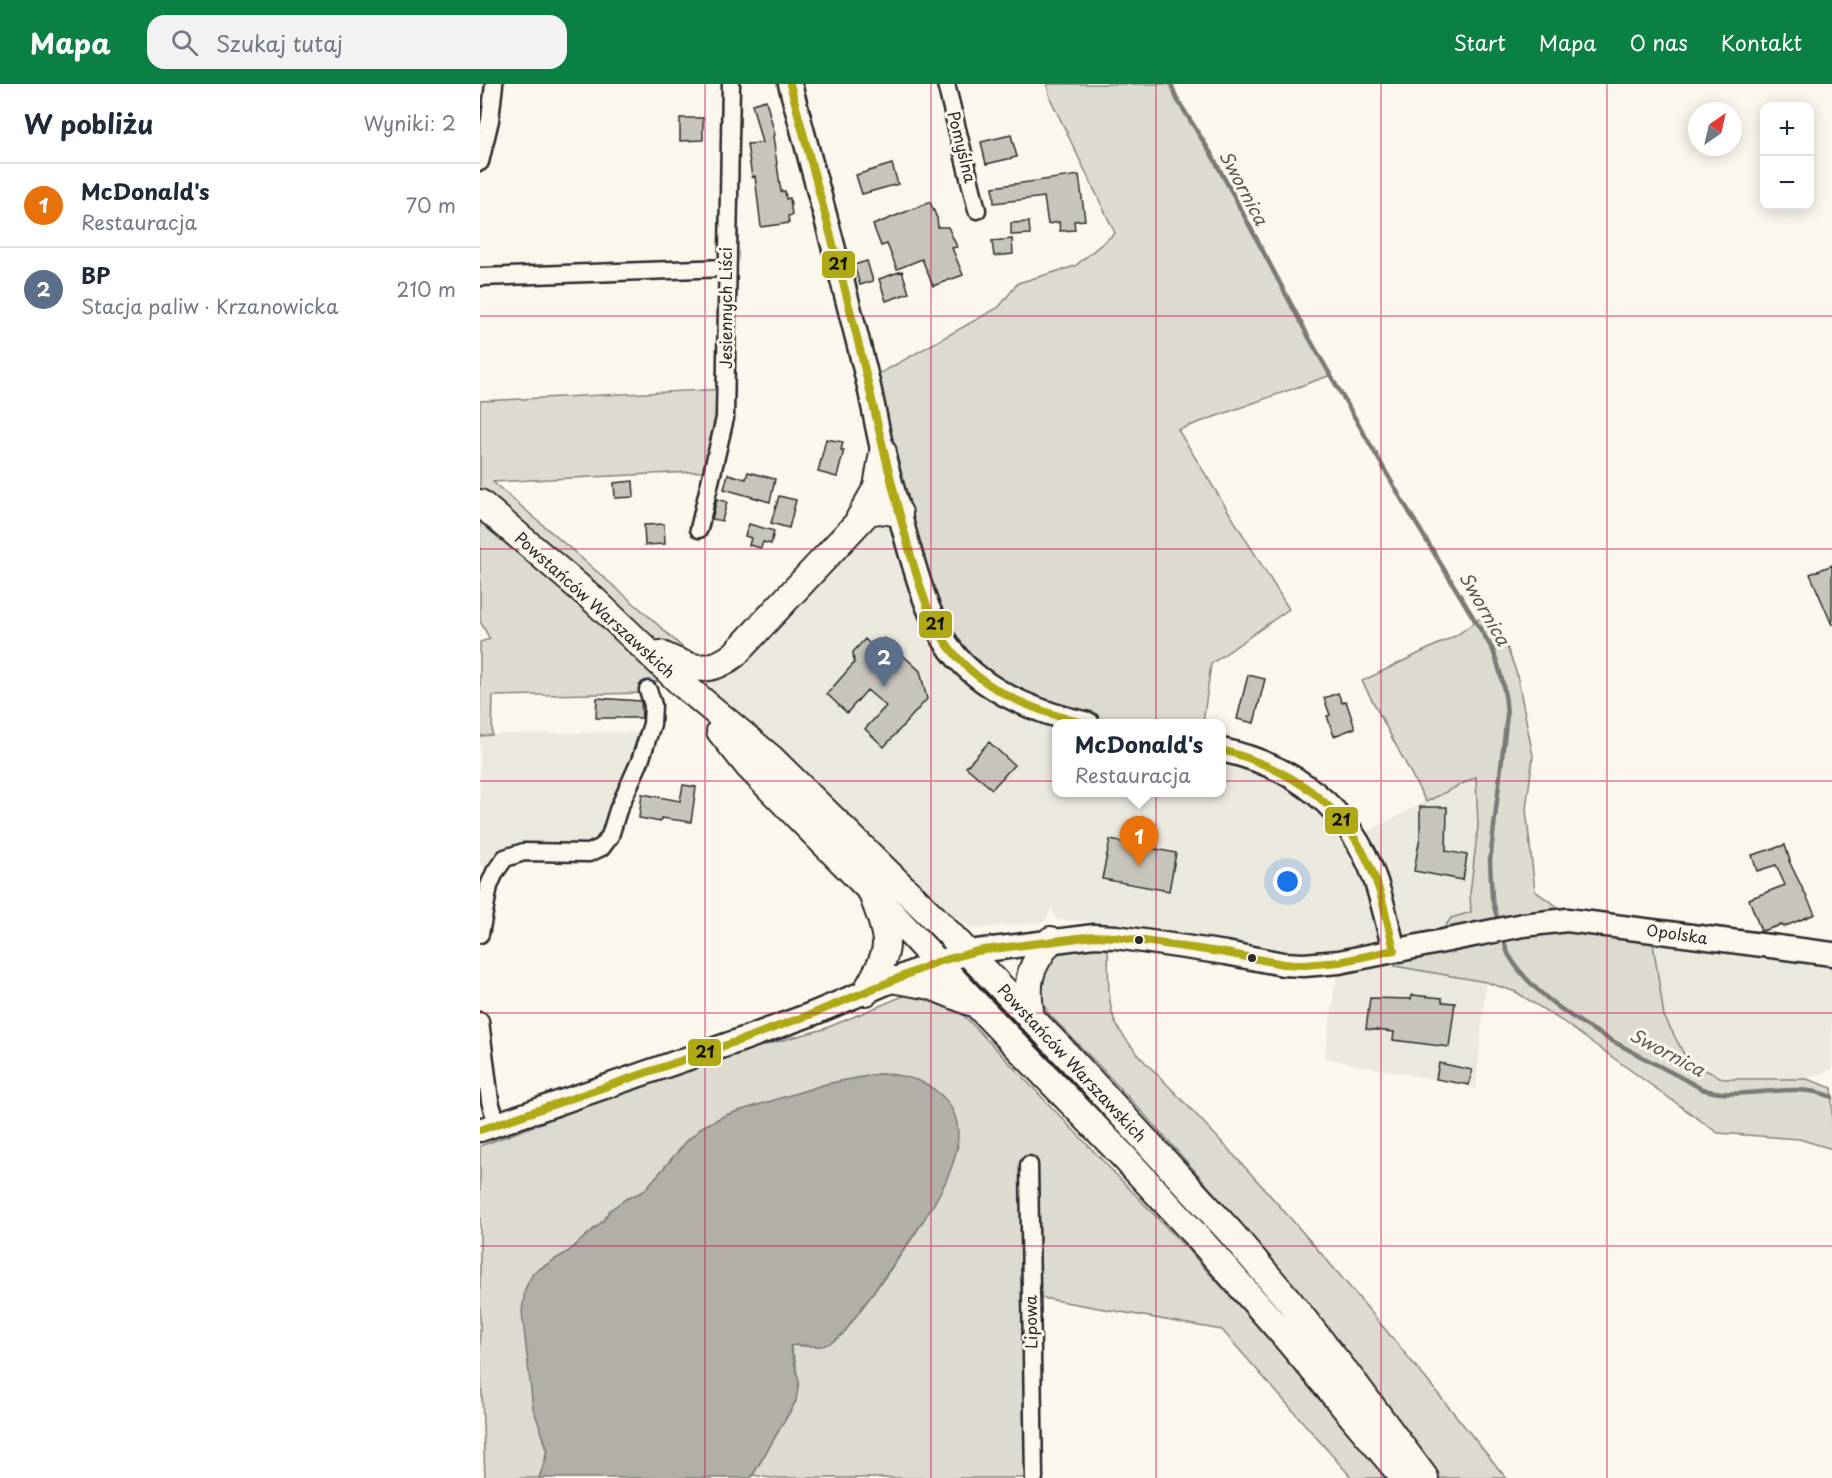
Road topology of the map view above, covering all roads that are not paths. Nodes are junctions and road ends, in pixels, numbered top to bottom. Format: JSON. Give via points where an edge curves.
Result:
{"nodes":[{"id":1,"x":494,"y":84,"type":"edge"},
{"id":2,"x":731,"y":84,"type":"edge"},
{"id":3,"x":790,"y":84,"type":"edge"},
{"id":4,"x":946,"y":84,"type":"edge"},
{"id":5,"x":480,"y":162,"type":"edge"},
{"id":6,"x":977,"y":210,"type":"dead end"},
{"id":7,"x":726,"y":268,"type":"junction"},
{"id":8,"x":480,"y":277,"type":"edge"},
{"id":9,"x":882,"y":452,"type":"junction"},
{"id":10,"x":480,"y":502,"type":"edge"},
{"id":11,"x":899,"y":513,"type":"junction"},
{"id":12,"x":859,"y":519,"type":"junction"},
{"id":13,"x":699,"y":529,"type":"dead end"},
{"id":14,"x":646,"y":648,"type":"junction"},
{"id":15,"x":682,"y":684,"type":"junction"},
{"id":16,"x":648,"y":690,"type":"dead end"},
{"id":17,"x":1072,"y":719,"type":"edge"},
{"id":18,"x":1226,"y":751,"type":"edge"},
{"id":19,"x":870,"y":890,"type":"junction"},
{"id":20,"x":480,"y":934,"type":"edge"},
{"id":21,"x":1051,"y":940,"type":"junction"},
{"id":22,"x":1394,"y":950,"type":"junction"},
{"id":23,"x":968,"y":954,"type":"junction"},
{"id":24,"x":1832,"y":954,"type":"edge"},
{"id":25,"x":936,"y":962,"type":"junction"},
{"id":26,"x":896,"y":980,"type":"junction"},
{"id":27,"x":866,"y":992,"type":"junction"},
{"id":28,"x":976,"y":1004,"type":"junction"},
{"id":29,"x":1031,"y":1019,"type":"junction"},
{"id":30,"x":480,"y":1022,"type":"edge"},
{"id":31,"x":489,"y":1127,"type":"edge"},
{"id":32,"x":1029,"y":1165,"type":"dead end"},
{"id":33,"x":1034,"y":1478,"type":"edge"},
{"id":34,"x":1404,"y":1478,"type":"edge"},
{"id":35,"x":1425,"y":1478,"type":"edge"}],
"edges":[{"from":1,"to":5,"type":"street"},
{"from":2,"to":7,"type":"street","name":"Jesiennych Liści"},
{"from":3,"to":9,"type":"street","via":[[865,369]]},
{"from":4,"to":6,"type":"street","name":"Pomyślna"},
{"from":7,"to":8,"type":"street"},
{"from":7,"to":13,"type":"street","name":"Jesiennych Liści","via":[[725,418]]},
{"from":9,"to":11,"type":"street"},
{"from":9,"to":12,"type":"main road","via":[[877,487]]},
{"from":10,"to":14,"type":"main road","name":"Powstańców Warszawskich"},
{"from":11,"to":12,"type":"main road","via":[[874,510]]},
{"from":11,"to":17,"type":"street","via":[[927,605],[950,648],[988,684],[1048,713]]},
{"from":12,"to":14,"type":"main road","via":[[734,655],[721,664],[706,669],[688,667]]},
{"from":14,"to":15,"type":"main road","name":"Powstańców Warszawskich"},
{"from":15,"to":19,"type":"main road","name":"Powstańców Warszawskich","via":[[749,767]]},
{"from":15,"to":23,"type":"main road","name":"Powstańców Warszawskich","via":[[771,758]]},
{"from":16,"to":20,"type":"street","via":[[653,705],[652,724],[602,848],[589,853],[524,852],[506,858],[489,886]]},
{"from":18,"to":22,"type":"street","via":[[1259,760],[1297,779],[1345,822],[1375,878]]},
{"from":19,"to":25,"type":"main road","name":"Powstańców Warszawskich"},
{"from":19,"to":27,"type":"main road","via":[[886,945]]},
{"from":21,"to":22,"type":"street","name":"Opolska","via":[[1116,937],[1304,965]]},
{"from":21,"to":23,"type":"street","name":"Opolska"},
{"from":21,"to":29,"type":"main road","via":[[1034,962],[1028,980]]},
{"from":22,"to":24,"type":"street","name":"Opolska","via":[[1544,921],[1577,920]]},
{"from":23,"to":25,"type":"street","name":"Opolska"},
{"from":23,"to":29,"type":"main road","name":"Powstańców Warszawskich"},
{"from":25,"to":26,"type":"street","name":"Opolska"},
{"from":25,"to":28,"type":"main road","name":"Powstańców Warszawskich"},
{"from":26,"to":27,"type":"street","name":"Opolska"},
{"from":26,"to":28,"type":"main road","via":[[931,987]]},
{"from":27,"to":31,"type":"street","name":"Opolska"},
{"from":28,"to":34,"type":"main road","name":"Powstańców Warszawskich","via":[[1204,1244]]},
{"from":29,"to":35,"type":"main road","name":"Powstańców Warszawskich","via":[[1290,1302]]},
{"from":30,"to":31,"type":"street","via":[[490,1101]]},
{"from":32,"to":33,"type":"street","name":"Lipowa"}]}
